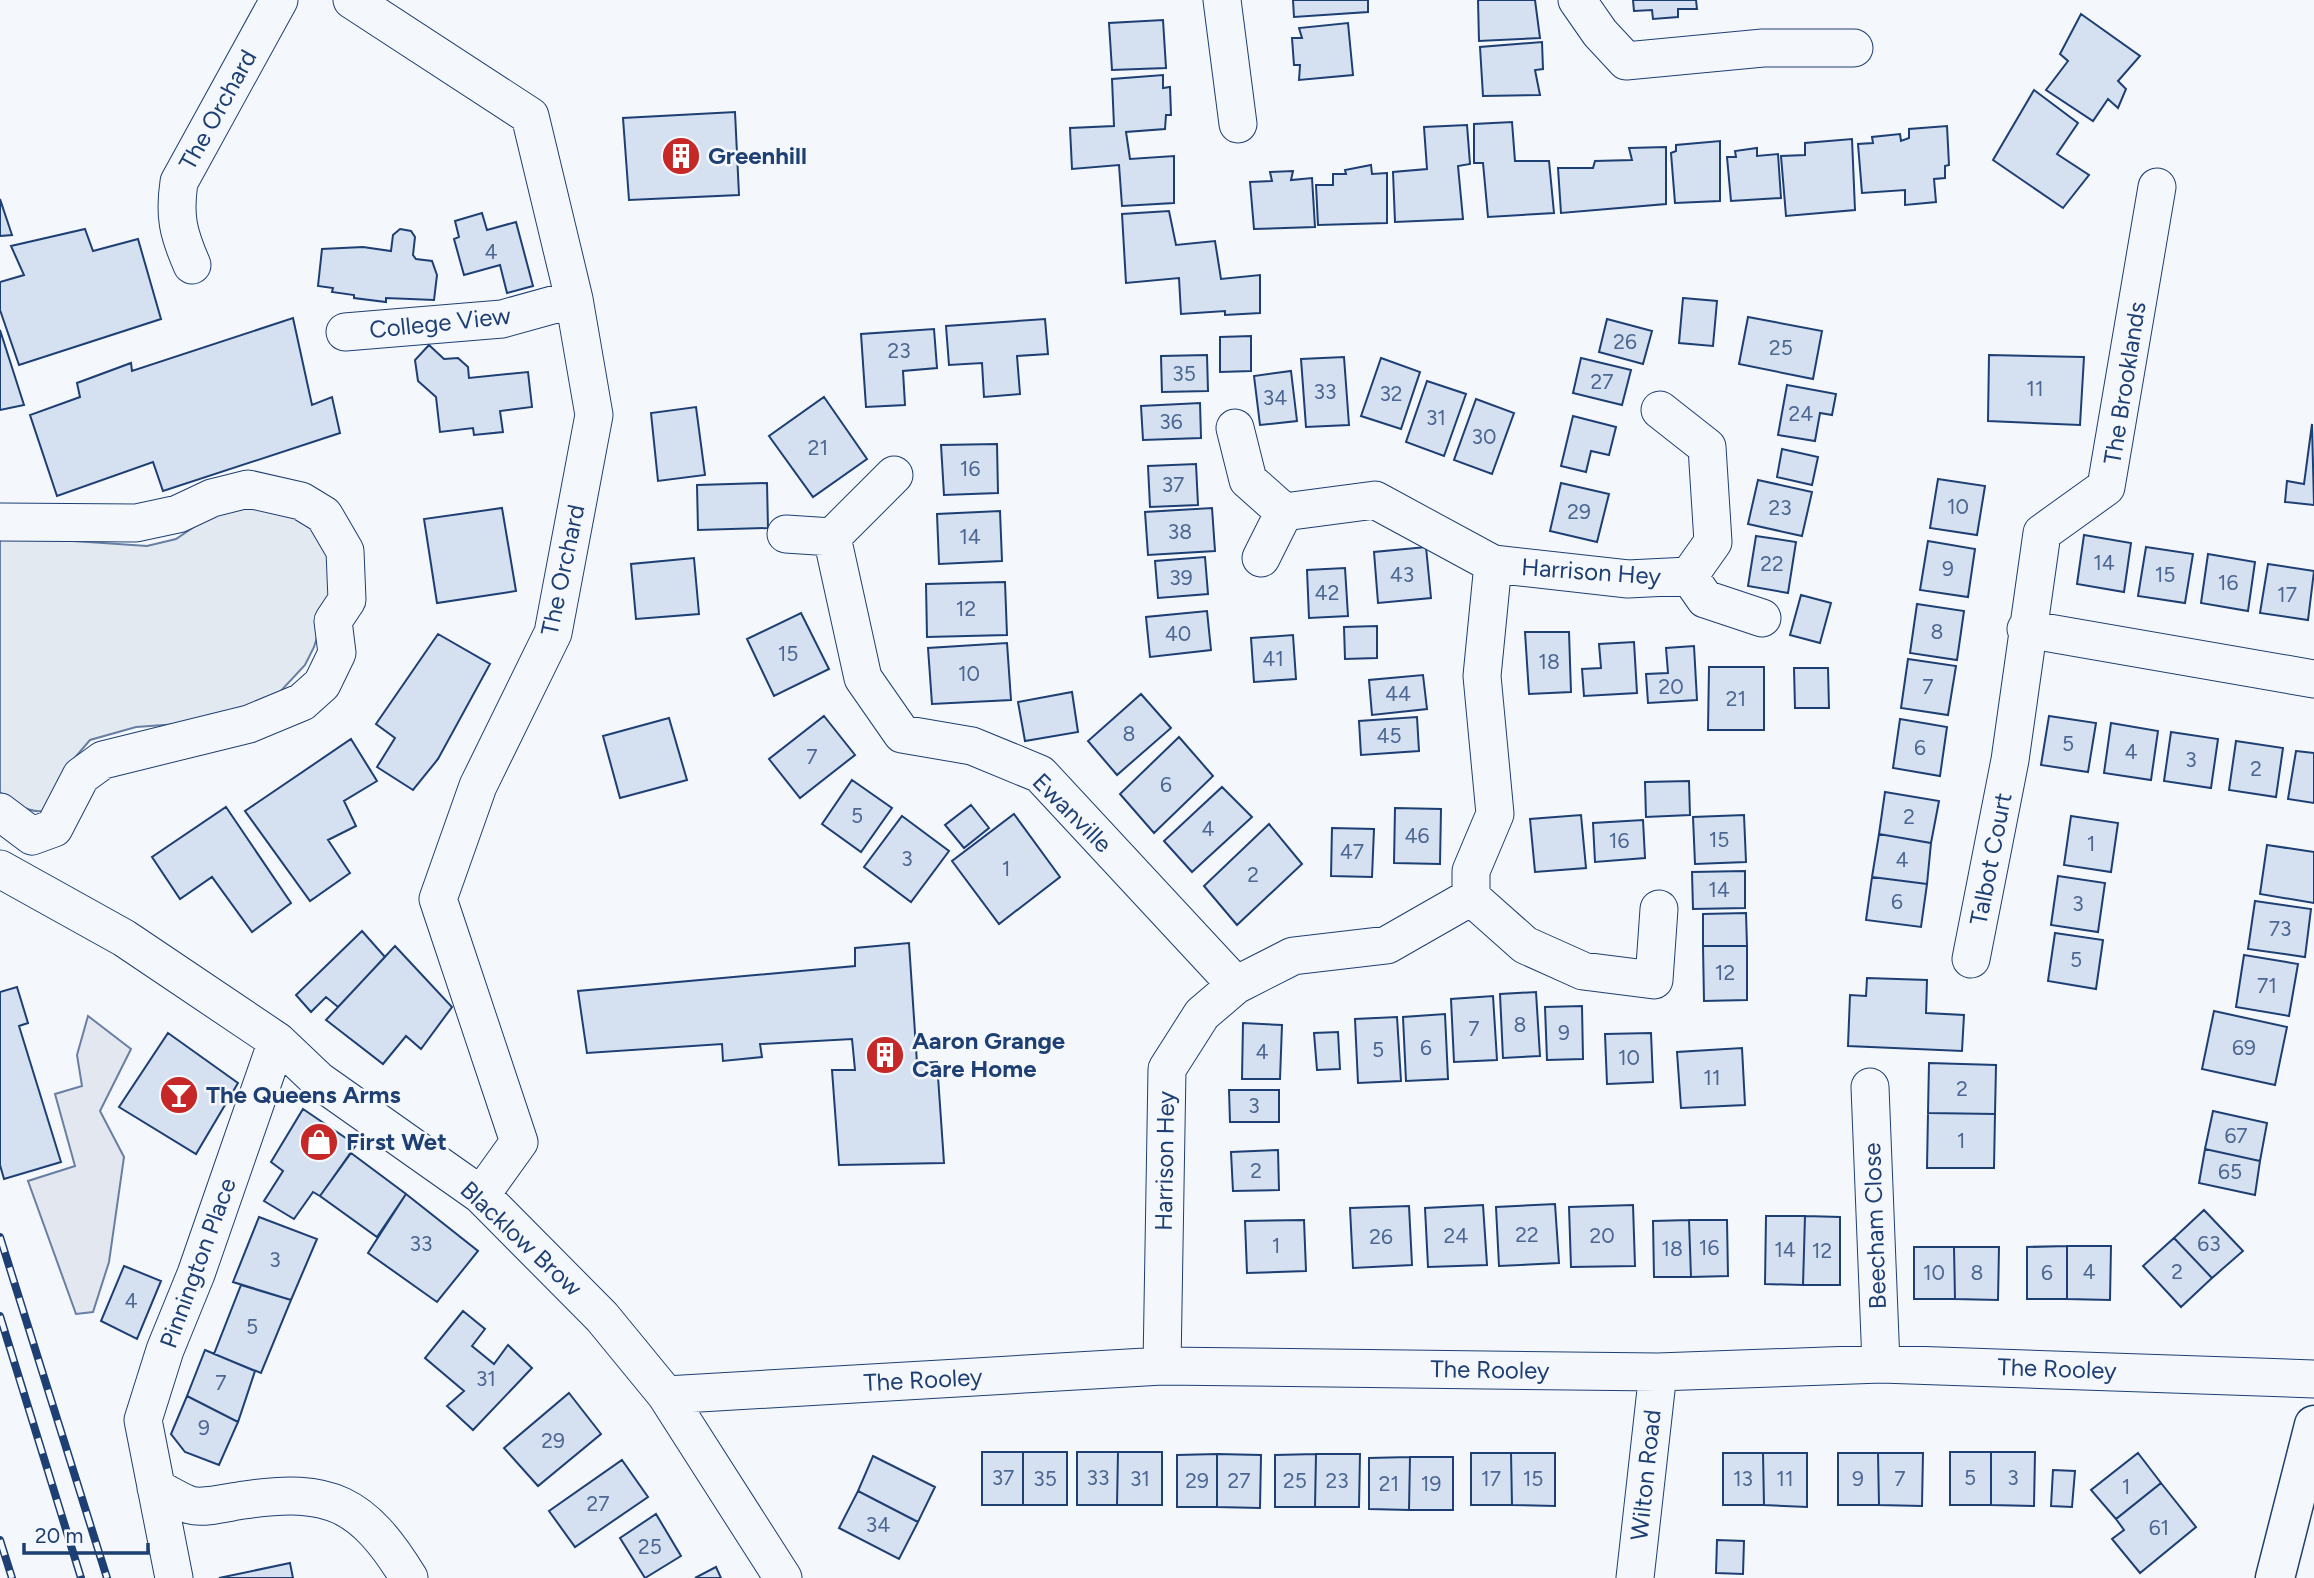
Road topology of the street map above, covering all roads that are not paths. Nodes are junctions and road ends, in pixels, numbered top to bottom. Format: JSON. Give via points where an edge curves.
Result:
{"nodes":[{"id":1,"x":279,"y":0,"type":"edge"},
{"id":2,"x":352,"y":0,"type":"edge"},
{"id":3,"x":1222,"y":0,"type":"edge"},
{"id":4,"x":1577,"y":0,"type":"edge"},
{"id":5,"x":1854,"y":48,"type":"dead end"},
{"id":6,"x":1238,"y":124,"type":"dead end"},
{"id":7,"x":2157,"y":187,"type":"dead end"},
{"id":8,"x":192,"y":265,"type":"dead end"},
{"id":9,"x":574,"y":299,"type":"junction"},
{"id":10,"x":345,"y":332,"type":"dead end"},
{"id":11,"x":1660,"y":410,"type":"dead end"},
{"id":12,"x":1235,"y":428,"type":"dead end"},
{"id":13,"x":894,"y":475,"type":"dead end"},
{"id":14,"x":1284,"y":512,"type":"junction"},
{"id":15,"x":0,"y":522,"type":"edge"},
{"id":16,"x":786,"y":534,"type":"dead end"},
{"id":17,"x":832,"y":537,"type":"junction"},
{"id":18,"x":1261,"y":558,"type":"dead end"},
{"id":19,"x":1493,"y":564,"type":"junction"},
{"id":20,"x":1689,"y":576,"type":"junction"},
{"id":21,"x":1762,"y":618,"type":"dead end"},
{"id":22,"x":2026,"y":629,"type":"junction"},
{"id":23,"x":2314,"y":679,"type":"edge"},
{"id":24,"x":2010,"y":760,"type":"joint"},
{"id":25,"x":0,"y":812,"type":"edge"},
{"id":26,"x":0,"y":869,"type":"edge"},
{"id":27,"x":1471,"y":897,"type":"junction"},
{"id":28,"x":1659,"y":909,"type":"dead end"},
{"id":29,"x":1971,"y":959,"type":"dead end"},
{"id":30,"x":1236,"y":985,"type":"junction"},
{"id":31,"x":277,"y":1041,"type":"junction"},
{"id":32,"x":1870,"y":1087,"type":"dead end"},
{"id":33,"x":481,"y":1195,"type":"junction"},
{"id":34,"x":1881,"y":1364,"type":"junction"},
{"id":35,"x":1162,"y":1366,"type":"junction"},
{"id":36,"x":1658,"y":1372,"type":"junction"},
{"id":37,"x":2314,"y":1379,"type":"edge"},
{"id":38,"x":666,"y":1395,"type":"junction"},
{"id":39,"x":2314,"y":1425,"type":"edge"},
{"id":40,"x":156,"y":1488,"type":"junction"},
{"id":41,"x":174,"y":1578,"type":"edge"},
{"id":42,"x":409,"y":1578,"type":"edge"},
{"id":43,"x":783,"y":1578,"type":"edge"},
{"id":44,"x":1635,"y":1578,"type":"edge"},
{"id":45,"x":2275,"y":1578,"type":"edge"}],
"edges":[{"from":1,"to":8,"type":"street","name":"The Orchard","via":[[179,182],[174,213]]},
{"from":2,"to":9,"type":"street","name":"The Orchard","via":[[530,116]]},
{"from":3,"to":6,"type":"street"},
{"from":4,"to":5,"type":"street","via":[[1626,61],[1763,48]]},
{"from":7,"to":22,"type":"street","name":"The Brooklands","via":[[2106,487],[2042,533]]},
{"from":9,"to":10,"type":"street","name":"College View","via":[[502,319]]},
{"from":9,"to":33,"type":"street","name":"The Orchard","via":[[594,415],[553,633],[478,786],[438,898],[520,1142]]},
{"from":11,"to":20,"type":"street","name":"Harrison Hey","via":[[1707,447],[1713,542]]},
{"from":12,"to":14,"type":"street","via":[[1248,480]]},
{"from":13,"to":17,"type":"street"},
{"from":14,"to":18,"type":"street"},
{"from":14,"to":19,"type":"street","name":"Harrison Hey","via":[[1375,500]]},
{"from":15,"to":25,"type":"street","via":[[136,523],[178,514],[212,498],[248,489],[277,493],[324,514],[345,551],[347,600],[334,621],[337,653],[322,684],[302,702],[230,730],[103,760],[81,776],[54,828],[32,836]]},
{"from":16,"to":17,"type":"street"},
{"from":17,"to":30,"type":"street","name":"Ewanville","via":[[863,678],[902,734],[972,746],[1040,774]]},
{"from":19,"to":20,"type":"street","name":"Harrison Hey","via":[[1628,579]]},
{"from":19,"to":27,"type":"street","name":"Harrison Hey","via":[[1482,676],[1495,814],[1471,871]]},
{"from":20,"to":21,"type":"street","name":"Harrison Hey","via":[[1705,599]]},
{"from":22,"to":23,"type":"street"},
{"from":22,"to":24,"type":"street","name":"The Brooklands"},
{"from":24,"to":29,"type":"street","name":"Talbot Court"},
{"from":26,"to":31,"type":"street","name":"Blacklow Brow","via":[[124,938]]},
{"from":27,"to":28,"type":"street","via":[[1525,945],[1583,971],[1654,980]]},
{"from":27,"to":30,"type":"street","name":"Harrison Hey","via":[[1387,945],[1293,956]]},
{"from":30,"to":35,"type":"street","name":"Harrison Hey","via":[[1202,1014],[1167,1069]]},
{"from":31,"to":33,"type":"street","name":"Blacklow Brow","via":[[318,1080]]},
{"from":31,"to":40,"type":"street","name":"Pinnington Place","via":[[143,1420]]},
{"from":32,"to":34,"type":"street","name":"Beecham Close"},
{"from":33,"to":38,"type":"street","name":"Blacklow Brow","via":[[602,1317]]},
{"from":34,"to":36,"type":"street","name":"The Rooley"},
{"from":34,"to":37,"type":"street","name":"The Rooley"},
{"from":35,"to":36,"type":"street","name":"The Rooley"},
{"from":35,"to":38,"type":"street","name":"The Rooley"},
{"from":36,"to":44,"type":"street","name":"Wilton Road"},
{"from":38,"to":43,"type":"street","name":"Blacklow Brow"},
{"from":39,"to":45,"type":"main road"},
{"from":40,"to":41,"type":"street","name":"Pinnington Place"},
{"from":40,"to":42,"type":"street","via":[[192,1506],[297,1493],[336,1501],[371,1527]]}]}
